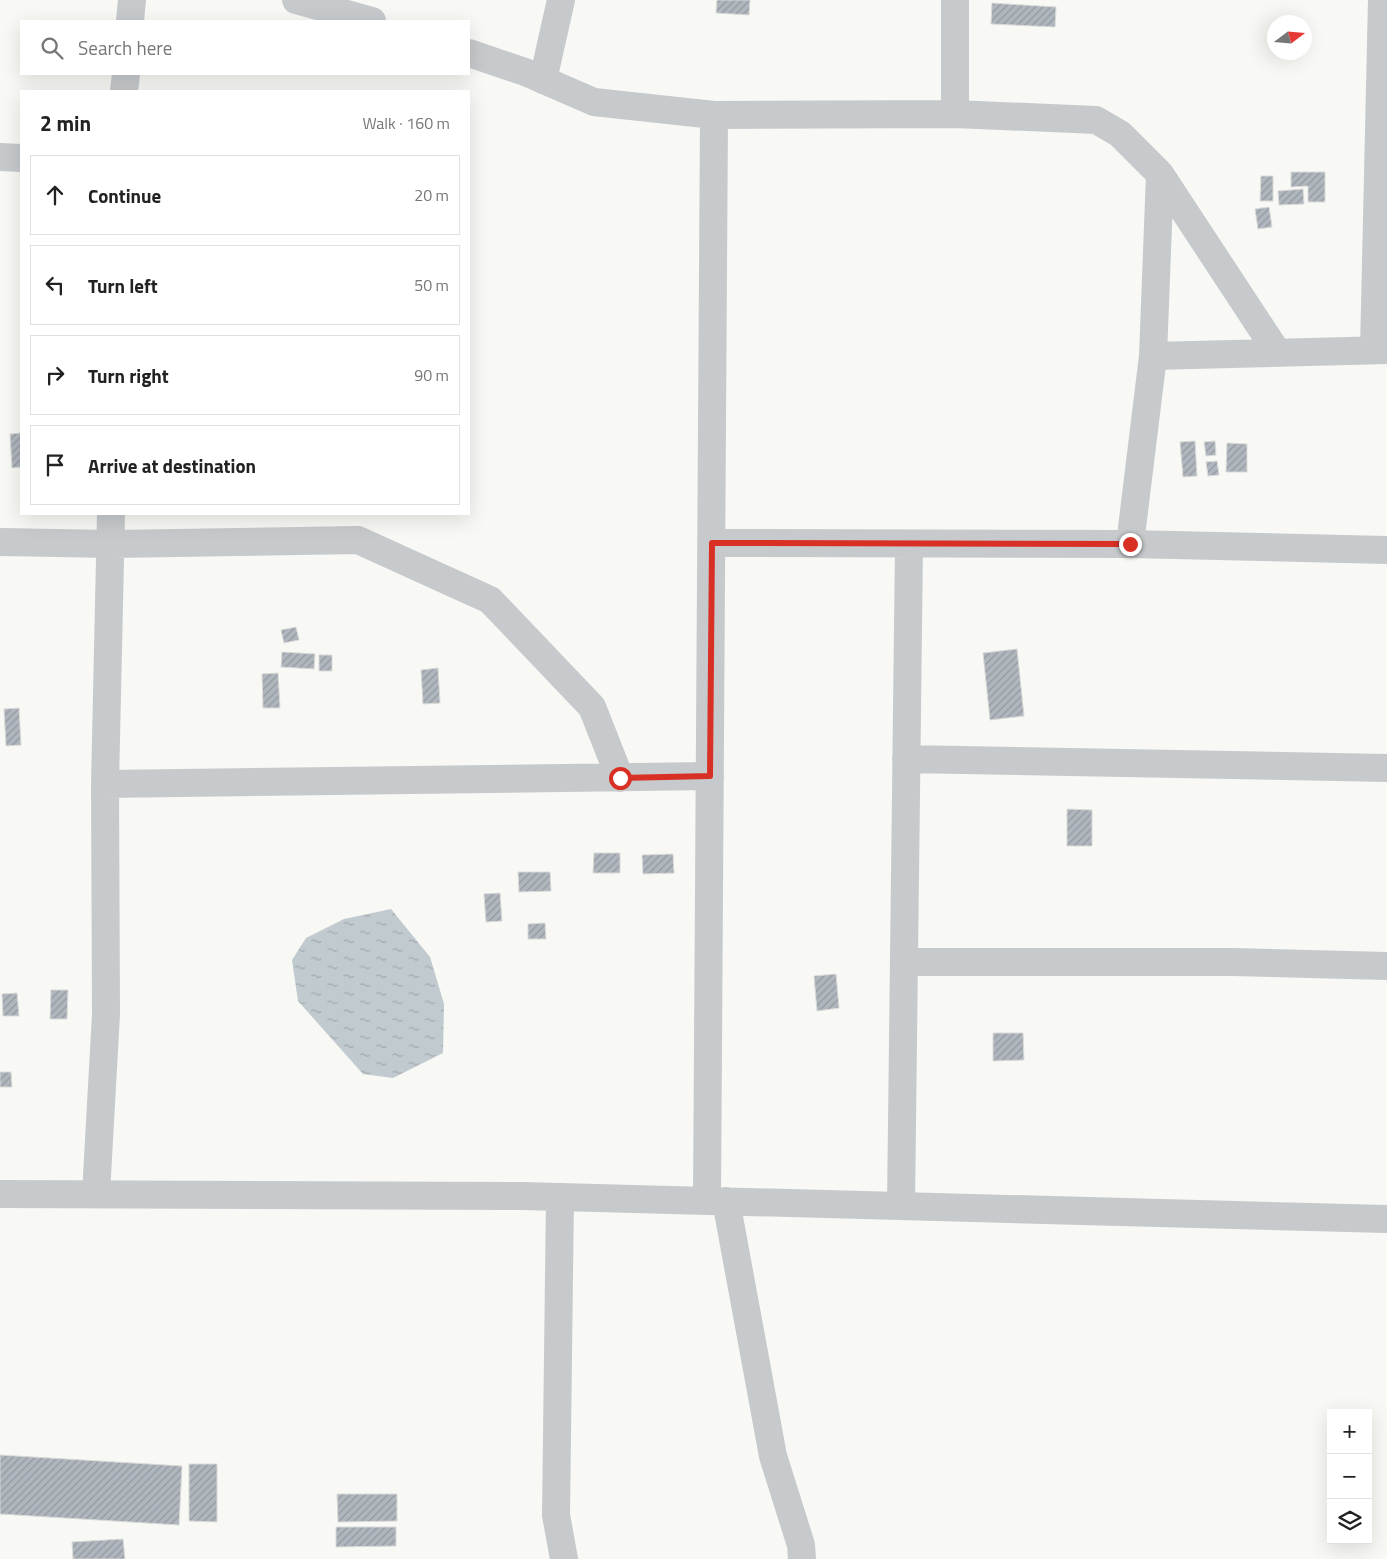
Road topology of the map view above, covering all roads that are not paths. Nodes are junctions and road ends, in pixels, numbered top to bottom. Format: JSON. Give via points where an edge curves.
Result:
{"nodes":[{"id":1,"x":132,"y":0,"type":"edge"},
{"id":2,"x":296,"y":0,"type":"edge"},
{"id":3,"x":561,"y":0,"type":"edge"},
{"id":4,"x":955,"y":0,"type":"edge"},
{"id":5,"x":1382,"y":0,"type":"edge"},
{"id":6,"x":130,"y":20,"type":"edge"},
{"id":7,"x":368,"y":20,"type":"edge"},
{"id":8,"x":470,"y":53,"type":"edge"},
{"id":9,"x":126,"y":75,"type":"edge"},
{"id":10,"x":543,"y":80,"type":"junction"},
{"id":11,"x":124,"y":90,"type":"edge"},
{"id":12,"x":714,"y":114,"type":"junction"},
{"id":13,"x":956,"y":114,"type":"junction"},
{"id":14,"x":0,"y":157,"type":"edge"},
{"id":15,"x":20,"y":158,"type":"edge"},
{"id":16,"x":1160,"y":174,"type":"junction"},
{"id":17,"x":1380,"y":350,"type":"edge"},
{"id":18,"x":1277,"y":352,"type":"junction"},
{"id":19,"x":1153,"y":356,"type":"junction"},
{"id":20,"x":112,"y":515,"type":"edge"},
{"id":21,"x":0,"y":542,"type":"edge"},
{"id":22,"x":712,"y":543,"type":"junction"},
{"id":23,"x":111,"y":544,"type":"junction"},
{"id":24,"x":1130,"y":544,"type":"junction"},
{"id":25,"x":909,"y":545,"type":"junction"},
{"id":26,"x":1387,"y":550,"type":"edge"},
{"id":27,"x":906,"y":759,"type":"junction"},
{"id":28,"x":1387,"y":768,"type":"edge"},
{"id":29,"x":710,"y":776,"type":"junction"},
{"id":30,"x":620,"y":778,"type":"junction"},
{"id":31,"x":105,"y":784,"type":"junction"},
{"id":32,"x":904,"y":962,"type":"junction"},
{"id":33,"x":1387,"y":966,"type":"edge"},
{"id":34,"x":0,"y":1194,"type":"edge"},
{"id":35,"x":96,"y":1194,"type":"junction"},
{"id":36,"x":560,"y":1197,"type":"junction"},
{"id":37,"x":717,"y":1201,"type":"junction"},
{"id":38,"x":901,"y":1206,"type":"junction"},
{"id":39,"x":1387,"y":1219,"type":"edge"},
{"id":40,"x":564,"y":1559,"type":"edge"},
{"id":41,"x":802,"y":1559,"type":"edge"}],
"edges":[{"from":1,"to":6,"type":"street"},
{"from":2,"to":7,"type":"street"},
{"from":3,"to":10,"type":"street"},
{"from":4,"to":13,"type":"street"},
{"from":5,"to":17,"type":"street"},
{"from":8,"to":10,"type":"street"},
{"from":9,"to":11,"type":"street"},
{"from":10,"to":12,"type":"street","via":[[594,102]]},
{"from":12,"to":13,"type":"street"},
{"from":12,"to":22,"type":"street"},
{"from":13,"to":16,"type":"street","via":[[1096,120],[1120,134]]},
{"from":14,"to":15,"type":"street"},
{"from":16,"to":18,"type":"street"},
{"from":16,"to":19,"type":"street"},
{"from":17,"to":18,"type":"street"},
{"from":18,"to":19,"type":"street"},
{"from":19,"to":24,"type":"street"},
{"from":20,"to":23,"type":"street"},
{"from":21,"to":23,"type":"street"},
{"from":22,"to":25,"type":"street"},
{"from":22,"to":29,"type":"street"},
{"from":23,"to":30,"type":"street","via":[[358,540],[490,600],[592,707]]},
{"from":23,"to":31,"type":"street"},
{"from":24,"to":25,"type":"street"},
{"from":24,"to":26,"type":"street"},
{"from":25,"to":27,"type":"street"},
{"from":27,"to":28,"type":"street"},
{"from":27,"to":32,"type":"street"},
{"from":29,"to":30,"type":"street"},
{"from":29,"to":37,"type":"street"},
{"from":30,"to":31,"type":"street"},
{"from":31,"to":35,"type":"street","via":[[106,1014]]},
{"from":32,"to":33,"type":"street","via":[[1233,962]]},
{"from":32,"to":38,"type":"street"},
{"from":34,"to":35,"type":"street"},
{"from":35,"to":36,"type":"street"},
{"from":36,"to":37,"type":"street"},
{"from":36,"to":40,"type":"street","via":[[556,1515]]},
{"from":37,"to":38,"type":"street"},
{"from":37,"to":41,"type":"street","via":[[773,1456],[801,1545]]},
{"from":38,"to":39,"type":"street"}]}
